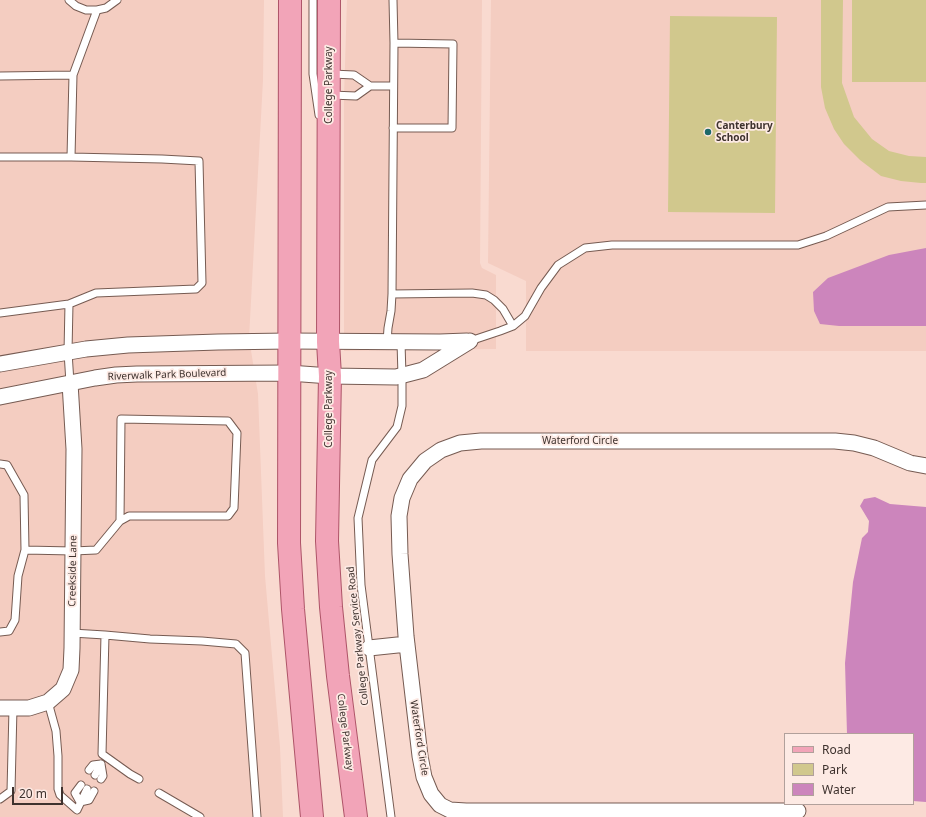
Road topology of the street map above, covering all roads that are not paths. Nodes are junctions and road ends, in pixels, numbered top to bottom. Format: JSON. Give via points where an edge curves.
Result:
{"nodes":[{"id":1,"x":69,"y":0,"type":"edge"},
{"id":2,"x":117,"y":0,"type":"edge"},
{"id":3,"x":290,"y":0,"type":"edge"},
{"id":4,"x":313,"y":0,"type":"edge"},
{"id":5,"x":329,"y":0,"type":"edge"},
{"id":6,"x":393,"y":0,"type":"edge"},
{"id":7,"x":97,"y":10,"type":"junction"},
{"id":8,"x":394,"y":43,"type":"junction"},
{"id":9,"x":73,"y":75,"type":"junction"},
{"id":10,"x":0,"y":76,"type":"edge"},
{"id":11,"x":329,"y":85,"type":"junction"},
{"id":12,"x":370,"y":86,"type":"junction"},
{"id":13,"x":393,"y":86,"type":"junction"},
{"id":14,"x":393,"y":128,"type":"junction"},
{"id":15,"x":0,"y":157,"type":"edge"},
{"id":16,"x":72,"y":157,"type":"junction"},
{"id":17,"x":328,"y":172,"type":"junction"},
{"id":18,"x":926,"y":205,"type":"edge"},
{"id":19,"x":392,"y":294,"type":"junction"},
{"id":20,"x":69,"y":304,"type":"junction"},
{"id":21,"x":0,"y":313,"type":"edge"},
{"id":22,"x":513,"y":326,"type":"junction"},
{"id":23,"x":289,"y":341,"type":"junction"},
{"id":24,"x":470,"y":341,"type":"junction"},
{"id":25,"x":328,"y":342,"type":"junction"},
{"id":26,"x":394,"y":342,"type":"junction"},
{"id":27,"x":68,"y":352,"type":"junction"},
{"id":28,"x":0,"y":364,"type":"edge"},
{"id":29,"x":289,"y":373,"type":"junction"},
{"id":30,"x":330,"y":376,"type":"junction"},
{"id":31,"x":402,"y":376,"type":"junction"},
{"id":32,"x":70,"y":383,"type":"junction"},
{"id":33,"x":0,"y":397,"type":"edge"},
{"id":34,"x":0,"y":464,"type":"edge"},
{"id":35,"x":926,"y":466,"type":"edge"},
{"id":36,"x":120,"y":521,"type":"junction"},
{"id":37,"x":25,"y":550,"type":"junction"},
{"id":38,"x":73,"y":551,"type":"junction"},
{"id":39,"x":0,"y":632,"type":"edge"},
{"id":40,"x":72,"y":633,"type":"junction"},
{"id":41,"x":104,"y":635,"type":"junction"},
{"id":42,"x":407,"y":644,"type":"junction"},
{"id":43,"x":369,"y":648,"type":"junction"},
{"id":44,"x":48,"y":702,"type":"junction"},
{"id":45,"x":6,"y":708,"type":"edge"},
{"id":46,"x":102,"y":754,"type":"junction"},
{"id":47,"x":95,"y":775,"type":"dead end"},
{"id":48,"x":139,"y":779,"type":"dead end"},
{"id":49,"x":80,"y":785,"type":"dead end"},
{"id":50,"x":91,"y":790,"type":"dead end"},
{"id":51,"x":160,"y":792,"type":"dead end"},
{"id":52,"x":0,"y":799,"type":"edge"},
{"id":53,"x":80,"y":802,"type":"junction"},
{"id":54,"x":798,"y":811,"type":"dead end"},
{"id":55,"x":200,"y":817,"type":"edge"},
{"id":56,"x":257,"y":817,"type":"edge"},
{"id":57,"x":312,"y":817,"type":"edge"},
{"id":58,"x":356,"y":817,"type":"edge"},
{"id":59,"x":391,"y":817,"type":"edge"}],
"edges":[{"from":1,"to":7,"type":"lane","via":[[86,10]]},
{"from":2,"to":7,"type":"lane","via":[[106,8]]},
{"from":3,"to":23,"type":"main road"},
{"from":4,"to":17,"type":"lane","via":[[312,74]]},
{"from":5,"to":11,"type":"main road","name":"College Parkway"},
{"from":6,"to":8,"type":"lane","name":"College Parkway Service Road"},
{"from":7,"to":9,"type":"lane"},
{"from":8,"to":13,"type":"lane","name":"College Parkway Service Road"},
{"from":8,"to":14,"type":"lane","via":[[453,44],[452,128]]},
{"from":9,"to":10,"type":"lane"},
{"from":9,"to":16,"type":"lane"},
{"from":11,"to":12,"type":"lane","via":[[354,76]]},
{"from":11,"to":12,"type":"lane","via":[[356,96]]},
{"from":11,"to":17,"type":"main road","name":"College Parkway"},
{"from":12,"to":13,"type":"lane"},
{"from":13,"to":14,"type":"lane","name":"College Parkway Service Road"},
{"from":14,"to":19,"type":"lane","name":"College Parkway Service Road"},
{"from":15,"to":16,"type":"lane"},
{"from":16,"to":20,"type":"lane","via":[[199,161],[202,283],[196,289],[96,292]]},
{"from":17,"to":25,"type":"main road","name":"College Parkway"},
{"from":18,"to":22,"type":"lane","via":[[888,207],[826,236],[798,244],[612,245],[586,248],[558,265],[525,316]]},
{"from":19,"to":22,"type":"lane","via":[[486,295],[503,308]]},
{"from":19,"to":26,"type":"lane","name":"College Parkway Service Road","via":[[388,328]]},
{"from":20,"to":21,"type":"lane"},
{"from":20,"to":27,"type":"lane"},
{"from":22,"to":24,"type":"lane"},
{"from":23,"to":25,"type":"street"},
{"from":23,"to":27,"type":"street","via":[[128,345]]},
{"from":23,"to":29,"type":"main road"},
{"from":24,"to":26,"type":"street"},
{"from":24,"to":31,"type":"street","name":"Riverwalk Park Boulevard","via":[[423,370]]},
{"from":25,"to":26,"type":"street"},
{"from":25,"to":30,"type":"main road","name":"College Parkway"},
{"from":26,"to":31,"type":"lane","name":"College Parkway Service Road"},
{"from":27,"to":28,"type":"street"},
{"from":27,"to":32,"type":"lane"},
{"from":29,"to":30,"type":"street","name":"Riverwalk Park Boulevard"},
{"from":29,"to":32,"type":"street","name":"Riverwalk Park Boulevard","via":[[137,374]]},
{"from":29,"to":57,"type":"main road","via":[[289,543]]},
{"from":30,"to":31,"type":"street","name":"Riverwalk Park Boulevard"},
{"from":30,"to":58,"type":"main road","name":"College Parkway","via":[[328,541],[331,607]]},
{"from":31,"to":43,"type":"lane","name":"College Parkway Service Road","via":[[402,406],[397,427],[372,460],[358,518],[361,585]]},
{"from":32,"to":33,"type":"street","name":"Riverwalk Park Boulevard"},
{"from":32,"to":38,"type":"street","name":"Creekside Lane","via":[[74,449]]},
{"from":34,"to":37,"type":"lane","via":[[7,465],[24,495]]},
{"from":35,"to":42,"type":"street","name":"Waterford Circle","via":[[910,463],[874,448],[835,441],[460,443],[441,450],[425,461],[410,479],[402,498],[399,516],[400,554]]},
{"from":36,"to":36,"type":"lane","via":[[129,516],[228,516],[234,508],[237,433],[228,421],[121,419]]},
{"from":36,"to":38,"type":"lane","via":[[96,550]]},
{"from":37,"to":38,"type":"lane"},
{"from":37,"to":39,"type":"lane","via":[[18,576],[15,620],[9,631]]},
{"from":38,"to":40,"type":"street","name":"Creekside Lane"},
{"from":40,"to":41,"type":"lane"},
{"from":40,"to":44,"type":"street","name":"Creekside Lane","via":[[71,670],[63,689]]},
{"from":41,"to":46,"type":"lane"},
{"from":41,"to":56,"type":"lane","via":[[236,644],[245,653]]},
{"from":42,"to":43,"type":"street"},
{"from":42,"to":54,"type":"street","name":"Waterford Circle","via":[[424,777],[431,794],[440,805],[450,810]]},
{"from":43,"to":59,"type":"lane","name":"College Parkway Service Road"},
{"from":44,"to":45,"type":"street","name":"Creekside Lane","via":[[29,708]]},
{"from":44,"to":53,"type":"lane","via":[[56,731],[58,789],[60,795],[77,810]]},
{"from":45,"to":52,"type":"lane","via":[[11,791]]},
{"from":46,"to":47,"type":"lane","via":[[101,764]]},
{"from":46,"to":48,"type":"lane"},
{"from":49,"to":53,"type":"lane","via":[[75,793]]},
{"from":50,"to":53,"type":"lane"},
{"from":51,"to":55,"type":"lane"}]}
